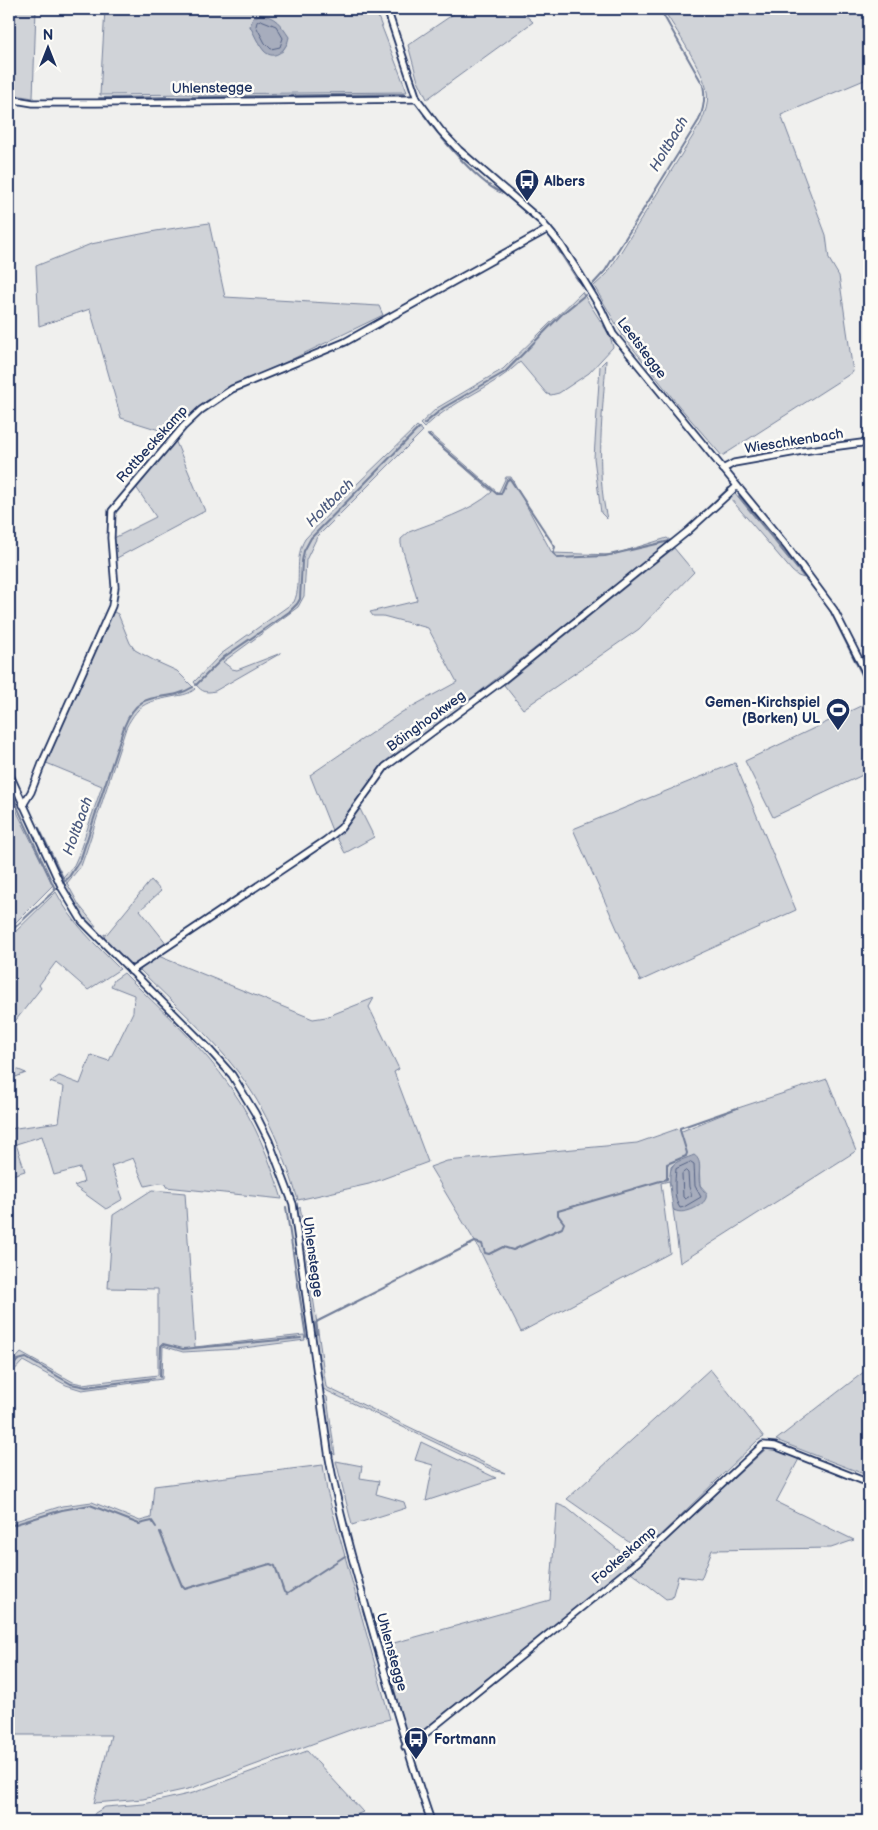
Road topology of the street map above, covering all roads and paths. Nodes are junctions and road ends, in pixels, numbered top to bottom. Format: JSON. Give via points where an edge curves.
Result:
{"nodes":[{"id":1,"x":387,"y":9,"type":"edge"},
{"id":2,"x":9,"y":99,"type":"edge"},
{"id":3,"x":417,"y":99,"type":"junction"},
{"id":4,"x":548,"y":229,"type":"junction"},
{"id":5,"x":869,"y":442,"type":"edge"},
{"id":6,"x":723,"y":469,"type":"junction"},
{"id":7,"x":736,"y":487,"type":"junction"},
{"id":8,"x":869,"y":679,"type":"edge"},
{"id":9,"x":9,"y":774,"type":"edge"},
{"id":10,"x":22,"y":805,"type":"junction"},
{"id":11,"x":131,"y":971,"type":"junction"},
{"id":12,"x":869,"y":1483,"type":"edge"},
{"id":13,"x":405,"y":1747,"type":"junction"},
{"id":14,"x":431,"y":1821,"type":"edge"}],
"edges":[{"from":1,"to":3,"type":"street","name":"Leetstegge"},
{"from":2,"to":3,"type":"street","name":"Uhlenstegge","via":[[32,103],[96,103]]},
{"from":3,"to":4,"type":"street","name":"Leetstegge","via":[[459,150],[536,215]]},
{"from":4,"to":6,"type":"street","name":"Leetstegge","via":[[581,276],[613,334]]},
{"from":4,"to":10,"type":"street","name":"Rottbeckskamp","via":[[345,342],[232,389],[183,427],[112,511],[115,587],[112,606],[31,792]]},
{"from":5,"to":6,"type":"street","name":"Wieschkenbach","via":[[730,464]]},
{"from":6,"to":7,"type":"street","name":"Leetstegge"},
{"from":7,"to":8,"type":"street","name":"Leetstegge","via":[[788,548],[834,610]]},
{"from":7,"to":11,"type":"street","name":"Böinghookweg","via":[[688,531],[511,674],[385,767],[341,828],[326,840]]},
{"from":9,"to":10,"type":"street","name":"Uhlenstegge"},
{"from":10,"to":11,"type":"street","name":"Uhlenstegge","via":[[62,888],[82,921]]},
{"from":11,"to":13,"type":"street","name":"Uhlenstegge","via":[[232,1076],[269,1141],[293,1204],[336,1494]]},
{"from":12,"to":13,"type":"street","name":"Fookeskamp","via":[[775,1446],[763,1445],[640,1560]]},
{"from":13,"to":14,"type":"street","name":"Uhlenstegge"}]}
